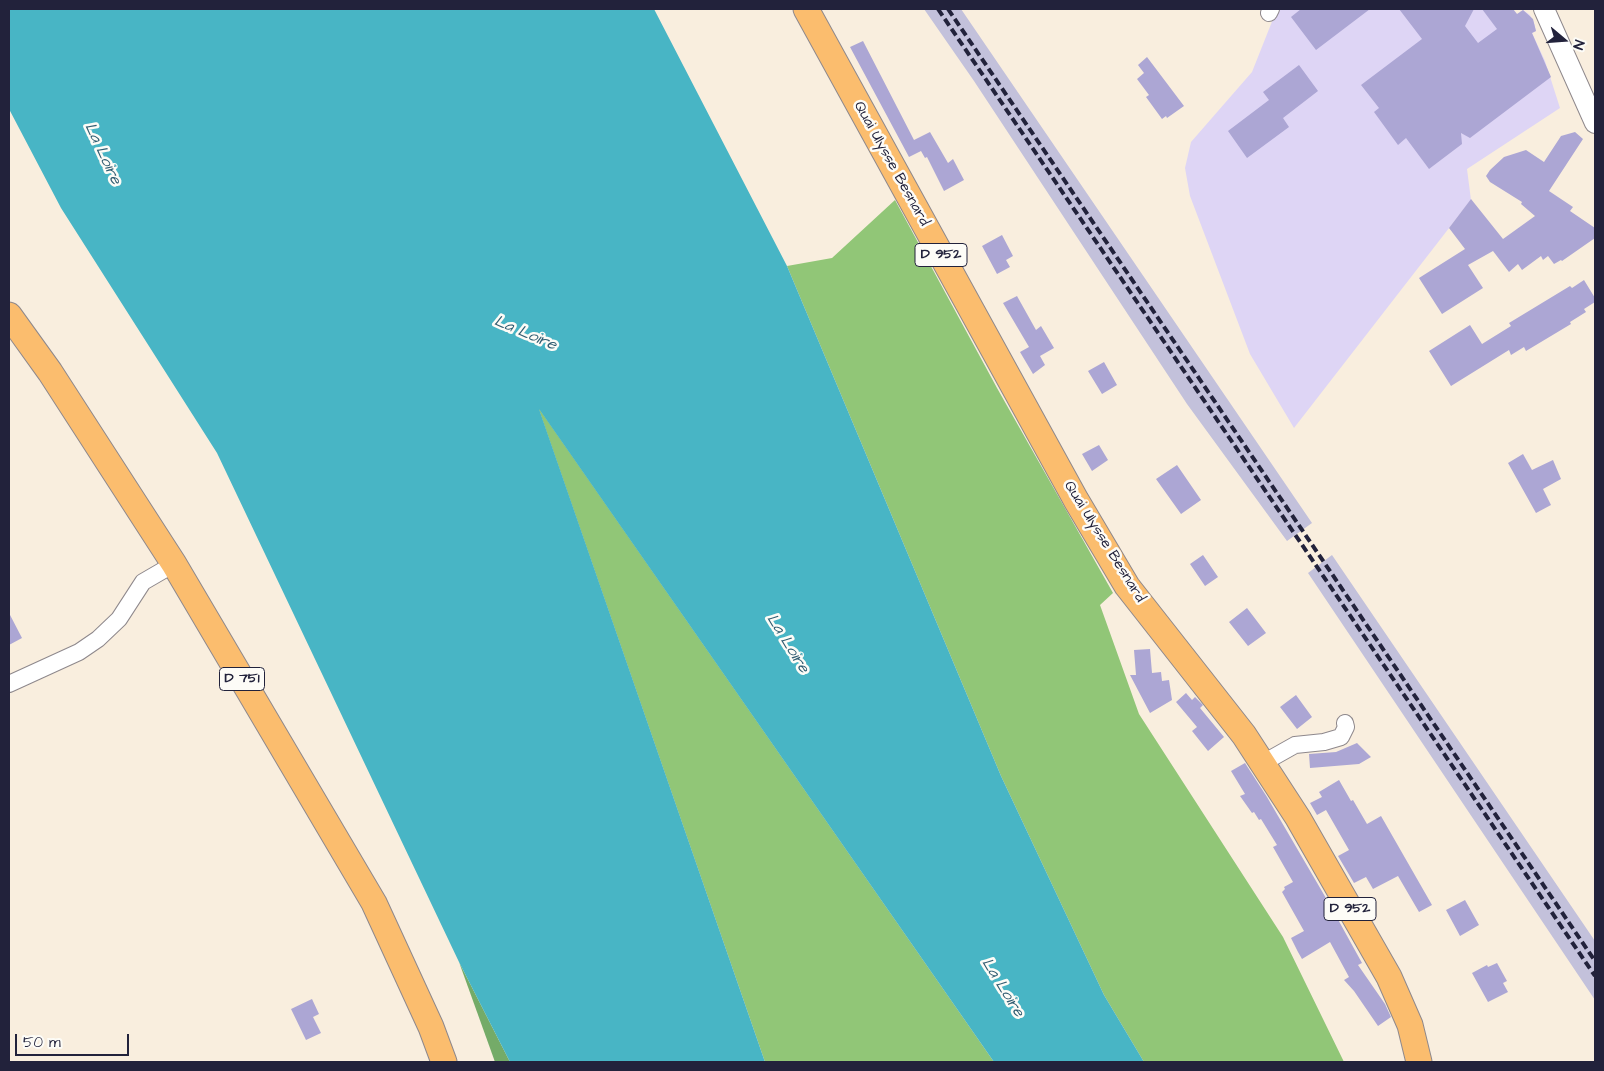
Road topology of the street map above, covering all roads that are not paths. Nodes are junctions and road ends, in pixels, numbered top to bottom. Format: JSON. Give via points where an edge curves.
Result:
{"nodes":[{"id":1,"x":806,"y":9,"type":"edge"},
{"id":2,"x":1544,"y":9,"type":"edge"},
{"id":3,"x":1595,"y":123,"type":"edge"},
{"id":4,"x":9,"y":314,"type":"edge"},
{"id":5,"x":174,"y":564,"type":"junction"},
{"id":6,"x":9,"y":684,"type":"edge"},
{"id":7,"x":1345,"y":723,"type":"dead end"},
{"id":8,"x":1263,"y":763,"type":"junction"},
{"id":9,"x":444,"y":1062,"type":"edge"},
{"id":10,"x":1419,"y":1062,"type":"edge"}],
"edges":[{"from":1,"to":8,"type":"main road","name":"Quai Ulysse Besnard","number":"D 952","via":[[1076,500],[1127,586],[1244,734]]},
{"from":2,"to":3,"type":"street"},
{"from":4,"to":5,"type":"main road","number":"D 751"},
{"from":5,"to":6,"type":"street","via":[[144,582],[119,619],[98,639],[79,652]]},
{"from":5,"to":9,"type":"main road","number":"D 751","via":[[374,903]]},
{"from":7,"to":8,"type":"street","via":[[1341,737],[1295,745]]},
{"from":8,"to":10,"type":"main road","name":"Quai Ulysse Besnard","number":"D 952","via":[[1389,976],[1410,1025]]}]}
